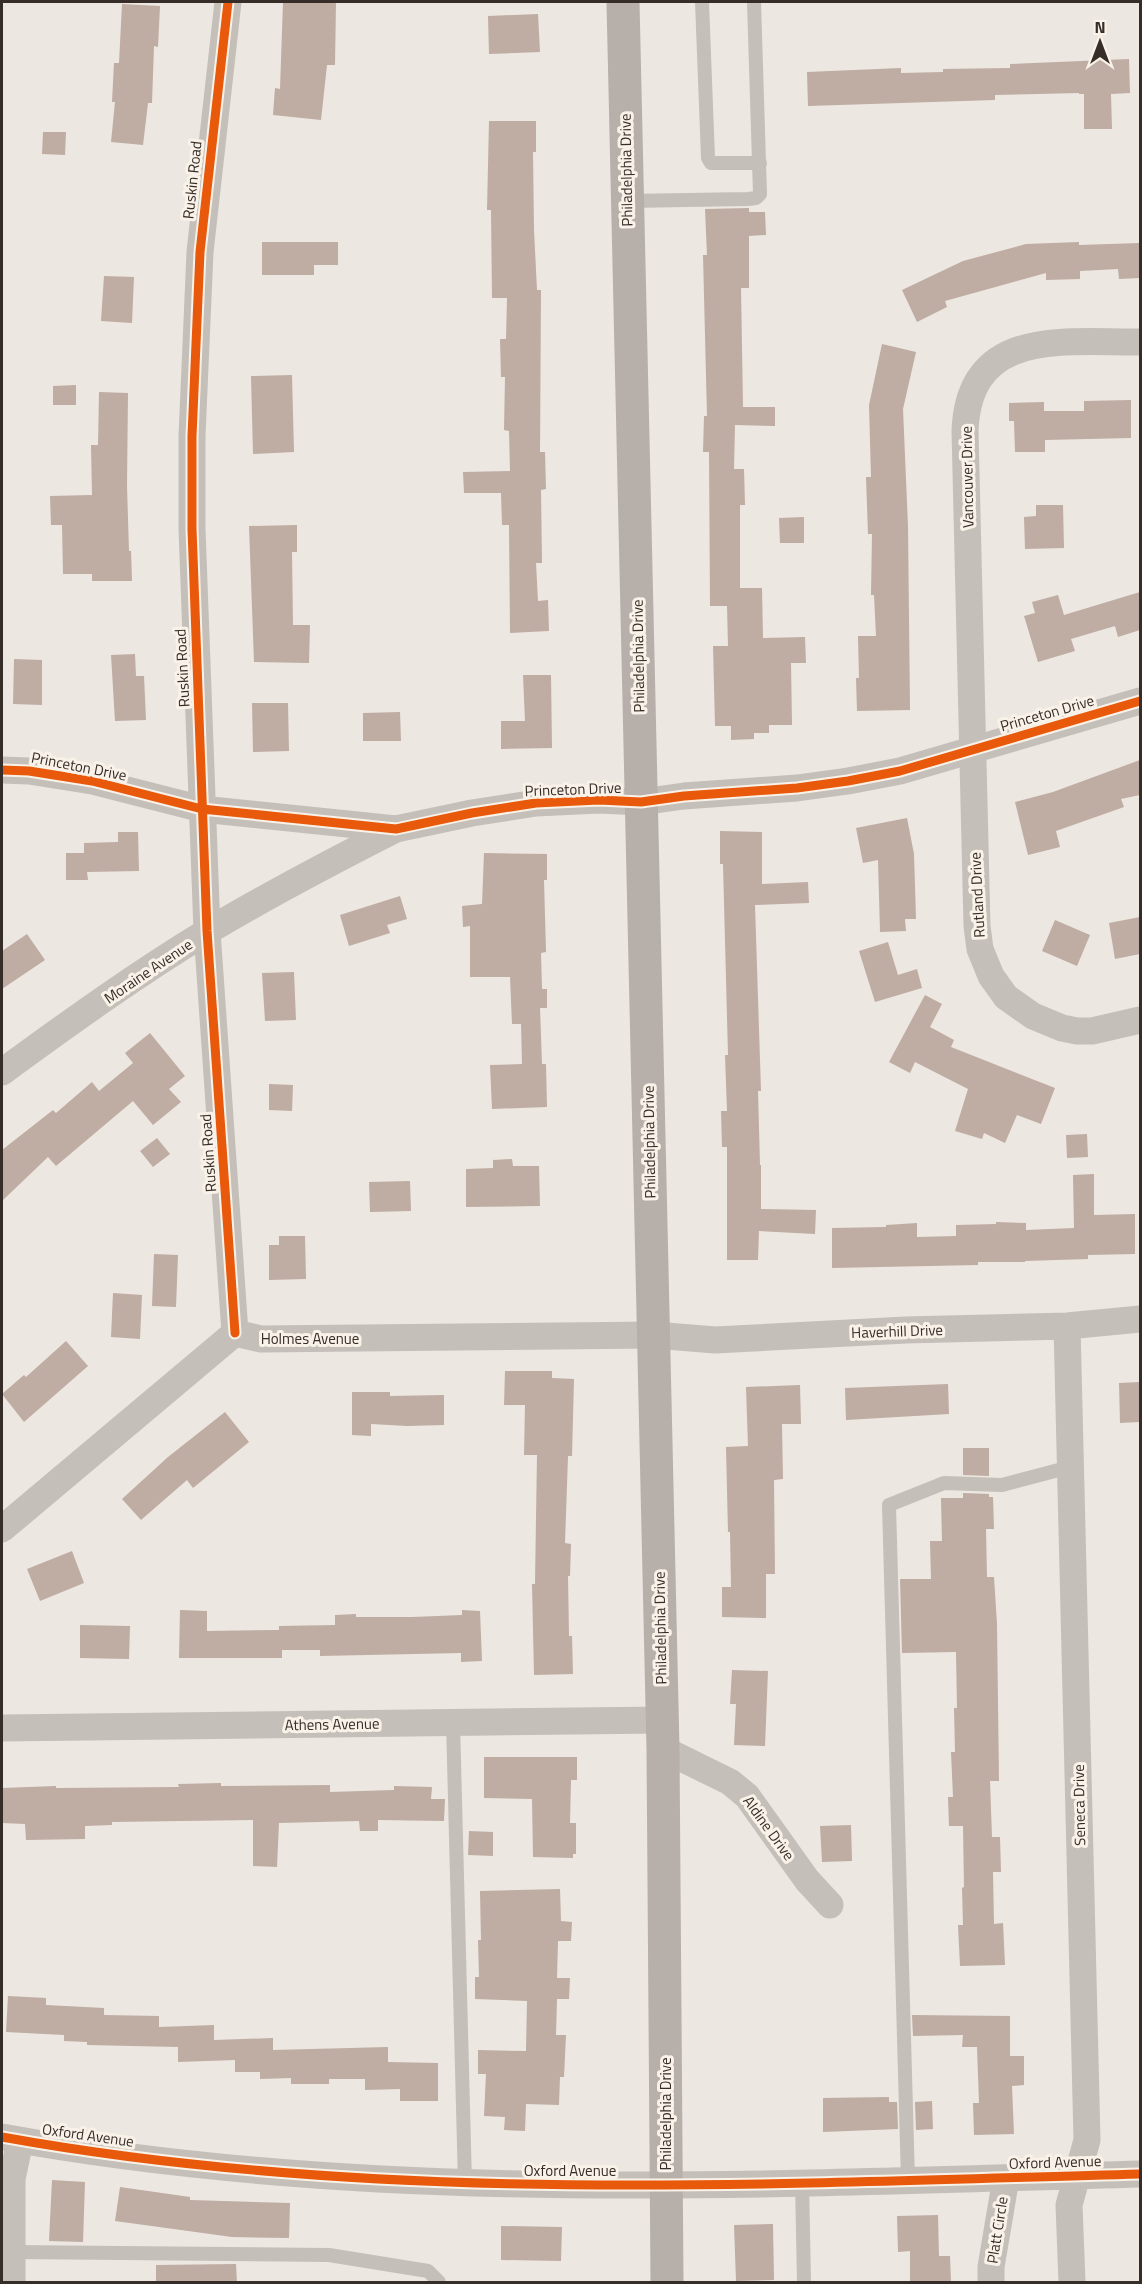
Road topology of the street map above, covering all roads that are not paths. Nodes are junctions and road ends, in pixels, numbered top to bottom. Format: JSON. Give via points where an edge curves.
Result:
{"nodes":[{"id":1,"x":228,"y":2,"type":"edge"},
{"id":2,"x":622,"y":2,"type":"edge"},
{"id":3,"x":702,"y":2,"type":"edge"},
{"id":4,"x":754,"y":2,"type":"edge"},
{"id":5,"x":760,"y":163,"type":"junction"},
{"id":6,"x":627,"y":201,"type":"junction"},
{"id":7,"x":1140,"y":342,"type":"edge"},
{"id":8,"x":1140,"y":701,"type":"edge"},
{"id":9,"x":973,"y":750,"type":"junction"},
{"id":10,"x":2,"y":770,"type":"edge"},
{"id":11,"x":641,"y":802,"type":"junction"},
{"id":12,"x":202,"y":809,"type":"junction"},
{"id":13,"x":396,"y":829,"type":"junction"},
{"id":14,"x":207,"y":932,"type":"junction"},
{"id":15,"x":1140,"y":1020,"type":"edge"},
{"id":16,"x":2,"y":1072,"type":"edge"},
{"id":17,"x":1140,"y":1319,"type":"edge"},
{"id":18,"x":1067,"y":1326,"type":"junction"},
{"id":19,"x":235,"y":1333,"type":"junction"},
{"id":20,"x":654,"y":1335,"type":"junction"},
{"id":21,"x":1070,"y":1467,"type":"junction"},
{"id":22,"x":2,"y":1529,"type":"edge"},
{"id":23,"x":453,"y":1722,"type":"junction"},
{"id":24,"x":2,"y":1728,"type":"edge"},
{"id":25,"x":662,"y":1735,"type":"junction"},
{"id":26,"x":830,"y":1905,"type":"dead end"},
{"id":27,"x":11,"y":2139,"type":"edge"},
{"id":28,"x":1140,"y":2174,"type":"edge"},
{"id":29,"x":1078,"y":2176,"type":"junction"},
{"id":30,"x":1006,"y":2178,"type":"junction"},
{"id":31,"x":908,"y":2180,"type":"junction"},
{"id":32,"x":802,"y":2182,"type":"junction"},
{"id":33,"x":465,"y":2184,"type":"junction"},
{"id":34,"x":666,"y":2185,"type":"junction"},
{"id":35,"x":12,"y":2252,"type":"junction"},
{"id":36,"x":12,"y":2283,"type":"edge"},
{"id":37,"x":439,"y":2283,"type":"edge"},
{"id":38,"x":667,"y":2283,"type":"edge"},
{"id":39,"x":804,"y":2283,"type":"edge"},
{"id":40,"x":991,"y":2283,"type":"edge"},
{"id":41,"x":1072,"y":2283,"type":"edge"}],
"edges":[{"from":1,"to":12,"type":"street","name":"Ruskin Road","via":[[200,252],[192,436]]},
{"from":2,"to":6,"type":"main road","name":"Philadelphia Drive"},
{"from":3,"to":5,"type":"lane","via":[[708,158],[711,163]]},
{"from":4,"to":5,"type":"lane"},
{"from":5,"to":6,"type":"lane","via":[[761,186],[756,198]]},
{"from":6,"to":11,"type":"main road","name":"Philadelphia Drive"},
{"from":7,"to":9,"type":"street","name":"Vancouver Drive","via":[[1027,346],[986,370],[971,396],[965,431]]},
{"from":8,"to":9,"type":"street","name":"Princeton Drive"},
{"from":9,"to":11,"type":"street","name":"Princeton Drive","via":[[848,781]]},
{"from":9,"to":15,"type":"street","name":"Rutland Drive","via":[[976,926],[991,976],[1006,997],[1033,1016],[1062,1028],[1092,1031]]},
{"from":10,"to":12,"type":"street","name":"Princeton Drive","via":[[92,781]]},
{"from":11,"to":13,"type":"street","name":"Princeton Drive","via":[[536,803]]},
{"from":11,"to":20,"type":"main road","name":"Philadelphia Drive"},
{"from":12,"to":13,"type":"street","name":"Princeton Drive"},
{"from":12,"to":14,"type":"street","name":"Ruskin Road"},
{"from":13,"to":14,"type":"street","name":"Moraine Avenue","via":[[292,882]]},
{"from":14,"to":16,"type":"street","name":"Moraine Avenue"},
{"from":14,"to":19,"type":"street","name":"Ruskin Road"},
{"from":17,"to":18,"type":"street","name":"Haverhill Drive"},
{"from":18,"to":20,"type":"street","name":"Haverhill Drive","via":[[715,1340]]},
{"from":18,"to":21,"type":"street","name":"Seneca Drive"},
{"from":19,"to":20,"type":"street","name":"Holmes Avenue","via":[[261,1339]]},
{"from":19,"to":22,"type":"street"},
{"from":20,"to":25,"type":"main road","name":"Philadelphia Drive"},
{"from":21,"to":29,"type":"street","name":"Seneca Drive","via":[[1088,2140]]},
{"from":21,"to":31,"type":"lane","via":[[1002,1485],[944,1483],[889,1505]]},
{"from":23,"to":24,"type":"street","name":"Athens Avenue"},
{"from":23,"to":25,"type":"street","name":"Athens Avenue"},
{"from":23,"to":33,"type":"lane"},
{"from":25,"to":26,"type":"street","name":"Aldine Drive","via":[[747,1796],[807,1880]]},
{"from":25,"to":34,"type":"main road","name":"Philadelphia Drive"},
{"from":27,"to":33,"type":"street","name":"Oxford Avenue","via":[[146,2159],[282,2173]]},
{"from":27,"to":35,"type":"street"},
{"from":28,"to":29,"type":"street","name":"Oxford Avenue"},
{"from":29,"to":30,"type":"street","name":"Oxford Avenue"},
{"from":29,"to":41,"type":"street","name":"Seneca Drive","via":[[1069,2205]]},
{"from":30,"to":31,"type":"street","name":"Oxford Avenue"},
{"from":30,"to":40,"type":"street","name":"Platt Circle"},
{"from":31,"to":32,"type":"street","name":"Oxford Avenue"},
{"from":32,"to":34,"type":"street","name":"Oxford Avenue"},
{"from":32,"to":39,"type":"lane"},
{"from":33,"to":34,"type":"street","name":"Oxford Avenue"},
{"from":34,"to":38,"type":"main road","name":"Philadelphia Drive"},
{"from":35,"to":36,"type":"street"},
{"from":35,"to":37,"type":"lane","via":[[329,2255],[428,2271]]}]}
